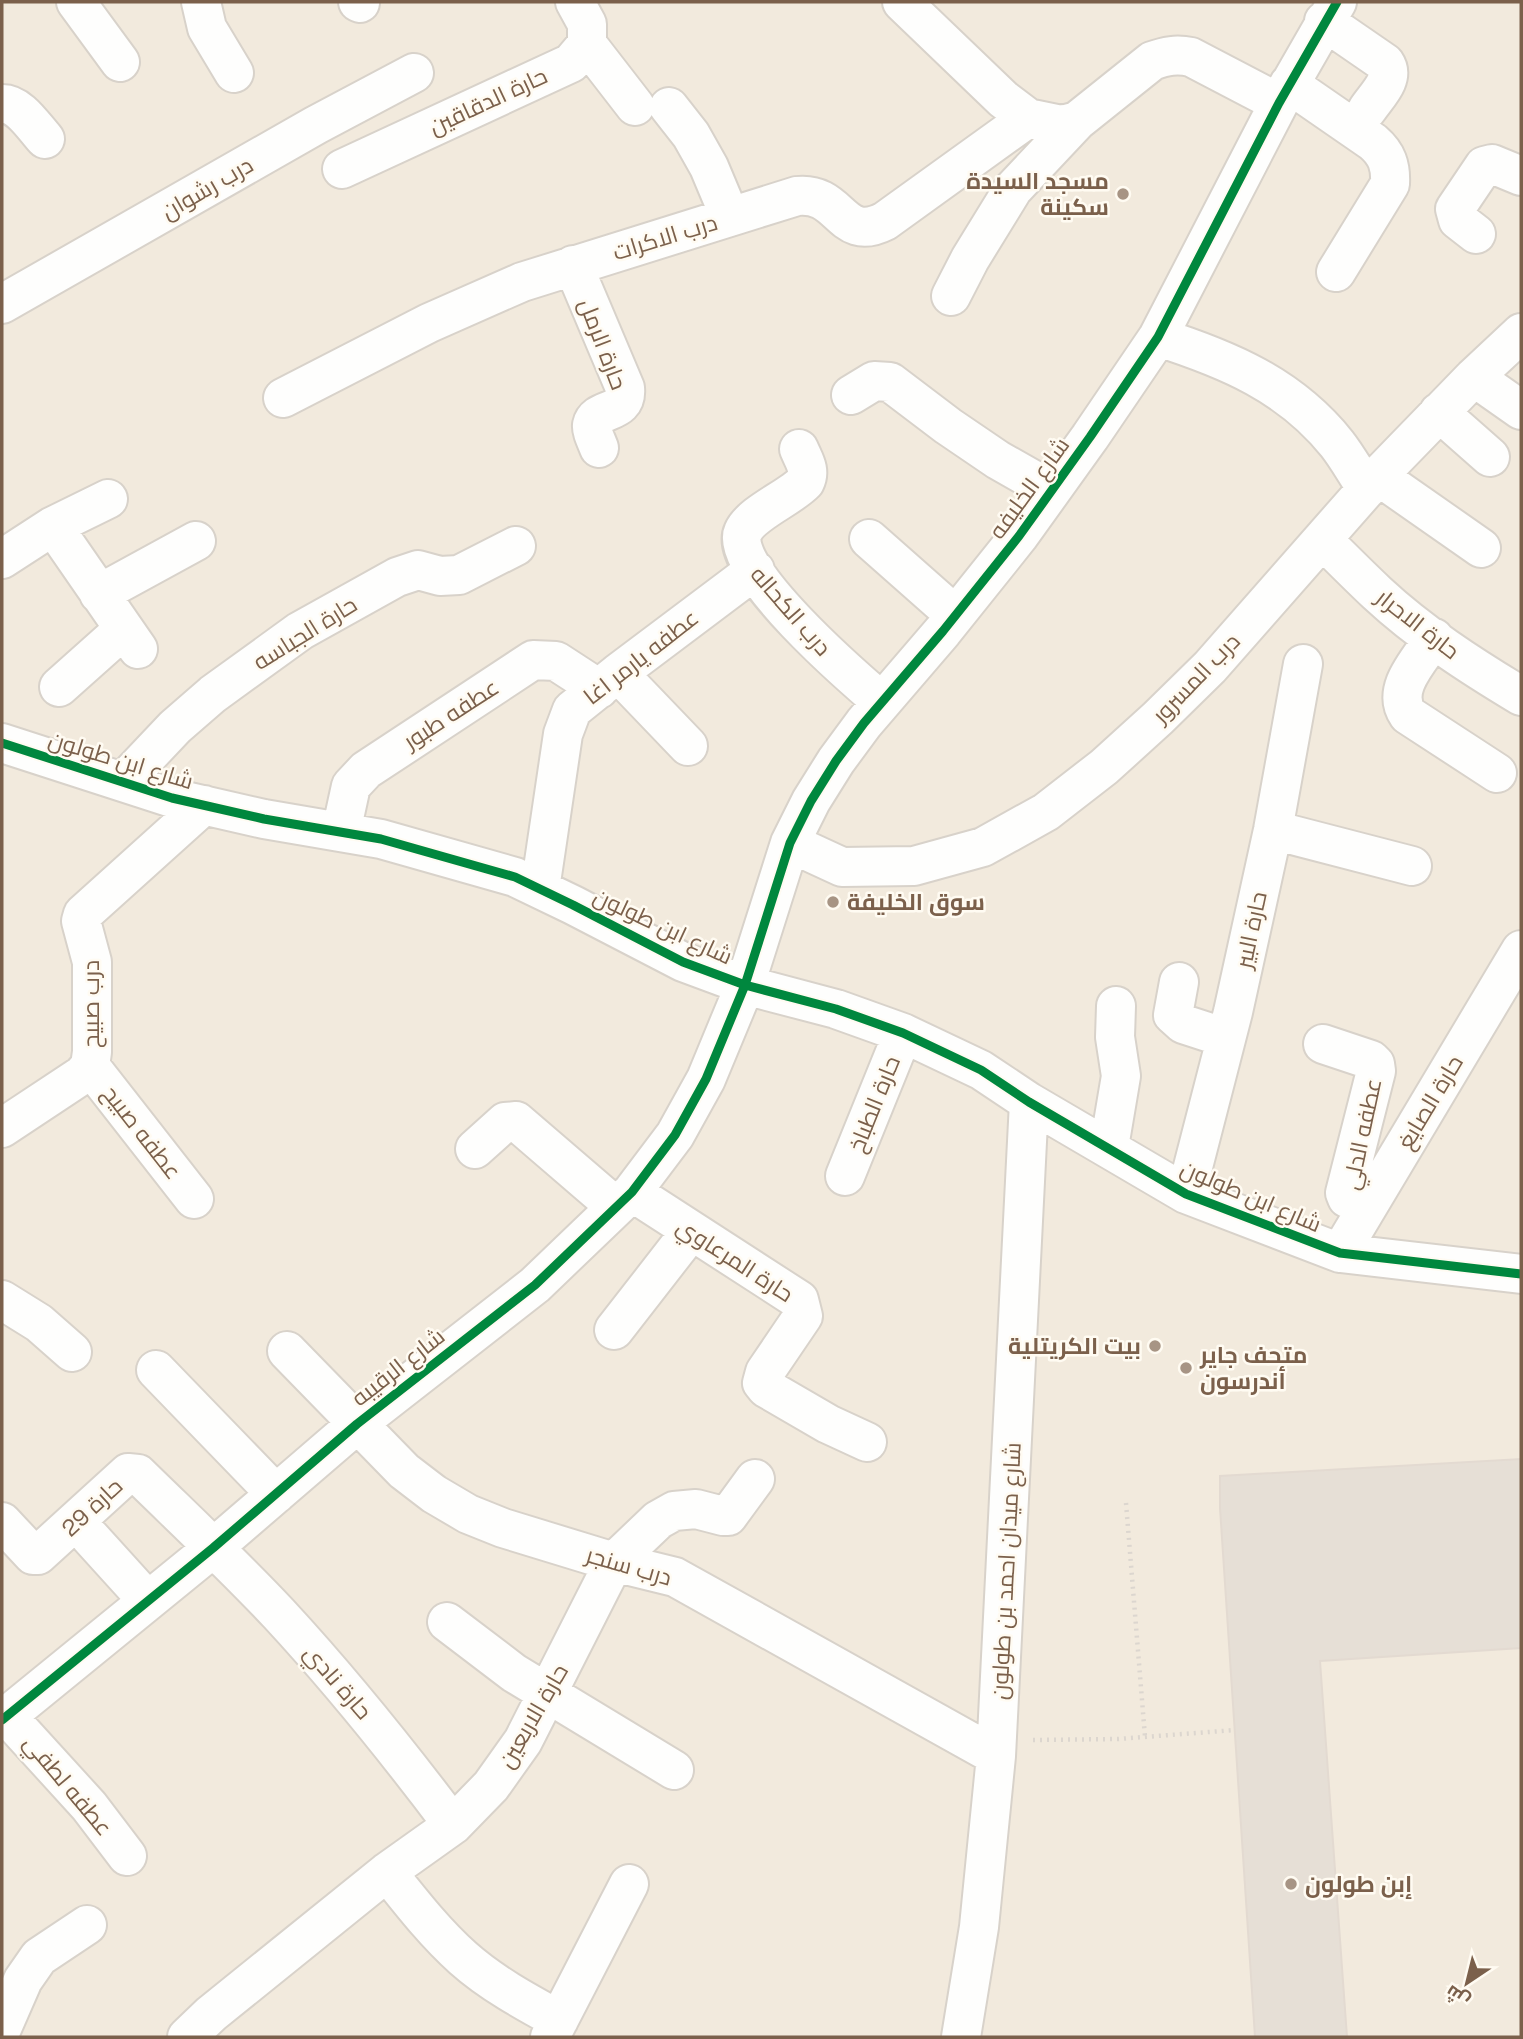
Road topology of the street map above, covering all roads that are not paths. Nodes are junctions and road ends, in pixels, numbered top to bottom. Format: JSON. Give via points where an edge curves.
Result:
{"nodes":[{"id":1,"x":76,"y":2,"type":"edge"},
{"id":2,"x":201,"y":2,"type":"edge"},
{"id":3,"x":575,"y":2,"type":"edge"},
{"id":4,"x":902,"y":2,"type":"edge"},
{"id":5,"x":1331,"y":11,"type":"edge"},
{"id":6,"x":587,"y":44,"type":"junction"},
{"id":7,"x":120,"y":62,"type":"dead end"},
{"id":8,"x":234,"y":73,"type":"dead end"},
{"id":9,"x":414,"y":73,"type":"dead end"},
{"id":10,"x":1284,"y":94,"type":"junction"},
{"id":11,"x":2,"y":104,"type":"edge"},
{"id":12,"x":1367,"y":110,"type":"dead end"},
{"id":13,"x":1028,"y":118,"type":"junction"},
{"id":14,"x":1077,"y":121,"type":"junction"},
{"id":15,"x":316,"y":125,"type":"junction"},
{"id":16,"x":46,"y":139,"type":"dead end"},
{"id":17,"x":1521,"y":176,"type":"edge"},
{"id":18,"x":730,"y":217,"type":"junction"},
{"id":19,"x":1476,"y":234,"type":"dead end"},
{"id":20,"x":572,"y":265,"type":"junction"},
{"id":21,"x":1336,"y":272,"type":"dead end"},
{"id":22,"x":951,"y":296,"type":"dead end"},
{"id":23,"x":2,"y":304,"type":"edge"},
{"id":24,"x":1521,"y":333,"type":"edge"},
{"id":25,"x":1158,"y":337,"type":"junction"},
{"id":26,"x":1474,"y":377,"type":"junction"},
{"id":27,"x":851,"y":395,"type":"dead end"},
{"id":28,"x":284,"y":398,"type":"dead end"},
{"id":29,"x":1521,"y":410,"type":"edge"},
{"id":30,"x":1438,"y":412,"type":"junction"},
{"id":31,"x":599,"y":448,"type":"dead end"},
{"id":32,"x":799,"y":449,"type":"dead end"},
{"id":33,"x":1490,"y":457,"type":"dead end"},
{"id":34,"x":1372,"y":483,"type":"junction"},
{"id":35,"x":1051,"y":490,"type":"junction"},
{"id":36,"x":107,"y":499,"type":"dead end"},
{"id":37,"x":53,"y":526,"type":"junction"},
{"id":38,"x":869,"y":540,"type":"dead end"},
{"id":39,"x":1323,"y":540,"type":"junction"},
{"id":40,"x":196,"y":541,"type":"dead end"},
{"id":41,"x":516,"y":546,"type":"dead end"},
{"id":42,"x":1481,"y":548,"type":"dead end"},
{"id":43,"x":2,"y":559,"type":"edge"},
{"id":44,"x":755,"y":570,"type":"junction"},
{"id":45,"x":99,"y":594,"type":"junction"},
{"id":46,"x":955,"y":615,"type":"junction"},
{"id":47,"x":1434,"y":638,"type":"junction"},
{"id":48,"x":1303,"y":664,"type":"dead end"},
{"id":49,"x":609,"y":681,"type":"junction"},
{"id":50,"x":59,"y":687,"type":"dead end"},
{"id":51,"x":1521,"y":696,"type":"edge"},
{"id":52,"x":883,"y":702,"type":"junction"},
{"id":53,"x":2,"y":743,"type":"edge"},
{"id":54,"x":688,"y":746,"type":"dead end"},
{"id":55,"x":1497,"y":773,"type":"dead end"},
{"id":56,"x":123,"y":782,"type":"junction"},
{"id":57,"x":204,"y":805,"type":"junction"},
{"id":58,"x":1273,"y":830,"type":"junction"},
{"id":59,"x":341,"y":832,"type":"junction"},
{"id":60,"x":790,"y":843,"type":"junction"},
{"id":61,"x":1412,"y":866,"type":"dead end"},
{"id":62,"x":540,"y":889,"type":"junction"},
{"id":63,"x":1518,"y":962,"type":"edge"},
{"id":64,"x":1179,"y":982,"type":"dead end"},
{"id":65,"x":745,"y":985,"type":"junction"},
{"id":66,"x":1116,"y":1006,"type":"dead end"},
{"id":67,"x":904,"y":1033,"type":"junction"},
{"id":68,"x":1226,"y":1038,"type":"junction"},
{"id":69,"x":1323,"y":1044,"type":"dead end"},
{"id":70,"x":90,"y":1066,"type":"junction"},
{"id":71,"x":1029,"y":1102,"type":"junction"},
{"id":72,"x":2,"y":1128,"type":"edge"},
{"id":73,"x":1109,"y":1147,"type":"junction"},
{"id":74,"x":475,"y":1149,"type":"dead end"},
{"id":75,"x":845,"y":1176,"type":"dead end"},
{"id":76,"x":1186,"y":1194,"type":"junction"},
{"id":77,"x":194,"y":1199,"type":"dead end"},
{"id":78,"x":624,"y":1200,"type":"junction"},
{"id":79,"x":1367,"y":1208,"type":"junction"},
{"id":80,"x":691,"y":1231,"type":"junction"},
{"id":81,"x":1340,"y":1253,"type":"junction"},
{"id":82,"x":1521,"y":1274,"type":"edge"},
{"id":83,"x":2,"y":1300,"type":"edge"},
{"id":84,"x":614,"y":1330,"type":"dead end"},
{"id":85,"x":287,"y":1351,"type":"dead end"},
{"id":86,"x":72,"y":1352,"type":"dead end"},
{"id":87,"x":156,"y":1370,"type":"dead end"},
{"id":88,"x":357,"y":1424,"type":"junction"},
{"id":89,"x":867,"y":1442,"type":"dead end"},
{"id":90,"x":755,"y":1479,"type":"dead end"},
{"id":91,"x":276,"y":1494,"type":"junction"},
{"id":92,"x":2,"y":1522,"type":"edge"},
{"id":93,"x":90,"y":1537,"type":"dead end"},
{"id":94,"x":213,"y":1548,"type":"junction"},
{"id":95,"x":614,"y":1562,"type":"junction"},
{"id":96,"x":148,"y":1601,"type":"junction"},
{"id":97,"x":447,"y":1622,"type":"dead end"},
{"id":98,"x":549,"y":1694,"type":"junction"},
{"id":99,"x":4,"y":1718,"type":"edge"},
{"id":100,"x":997,"y":1748,"type":"junction"},
{"id":101,"x":674,"y":1770,"type":"dead end"},
{"id":102,"x":453,"y":1825,"type":"junction"},
{"id":103,"x":127,"y":1856,"type":"dead end"},
{"id":104,"x":387,"y":1872,"type":"junction"},
{"id":105,"x":629,"y":1884,"type":"dead end"},
{"id":106,"x":87,"y":1926,"type":"dead end"},
{"id":107,"x":2,"y":2028,"type":"edge"},
{"id":108,"x":554,"y":2029,"type":"edge"},
{"id":109,"x":187,"y":2037,"type":"edge"},
{"id":110,"x":961,"y":2037,"type":"edge"}],
"edges":[{"from":1,"to":7,"type":"street"},
{"from":2,"to":8,"type":"street","via":[[207,28]]},
{"from":3,"to":6,"type":"street","via":[[587,24]]},
{"from":4,"to":13,"type":"street"},
{"from":5,"to":10,"type":"street","name":"شارع الخليفه"},
{"from":5,"to":12,"type":"street","via":[[1390,70]]},
{"from":6,"to":15,"type":"street","name":"حارة الدقاقين","via":[[571,63],[348,178]]},
{"from":6,"to":18,"type":"street","via":[[652,106],[691,135]]},
{"from":9,"to":15,"type":"street","name":"درب رشوان"},
{"from":10,"to":14,"type":"street","via":[[1178,55],[1152,61]]},
{"from":10,"to":21,"type":"street","via":[[1373,142],[1388,160],[1390,184]]},
{"from":10,"to":25,"type":"street","name":"شارع الخليفه"},
{"from":11,"to":16,"type":"street","via":[[16,108]]},
{"from":13,"to":14,"type":"street","via":[[1062,125]]},
{"from":13,"to":18,"type":"street","name":"درب الاكرات","via":[[871,228],[860,229],[824,201],[807,195]]},
{"from":14,"to":22,"type":"street","via":[[1013,189]]},
{"from":15,"to":23,"type":"street","name":"درب رشوان"},
{"from":17,"to":19,"type":"street","via":[[1492,164],[1484,166],[1455,209],[1458,220]]},
{"from":18,"to":20,"type":"street","name":"درب الاكرات"},
{"from":20,"to":28,"type":"street","name":"درب الاكرات","via":[[429,323]]},
{"from":20,"to":31,"type":"street","name":"حارة الرمل","via":[[625,387],[621,405],[593,423]]},
{"from":24,"to":26,"type":"street","name":"درب المسرور"},
{"from":25,"to":34,"type":"street","via":[[1252,373],[1299,405]]},
{"from":25,"to":35,"type":"street","name":"شارع الخليفه"},
{"from":26,"to":29,"type":"street"},
{"from":26,"to":30,"type":"street","name":"درب المسرور"},
{"from":27,"to":35,"type":"street","via":[[874,381],[890,382],[978,446]]},
{"from":30,"to":33,"type":"street"},
{"from":30,"to":34,"type":"street","name":"درب المسرور"},
{"from":32,"to":44,"type":"street","name":"درب الكحاله","via":[[808,470],[805,482],[750,522],[742,533],[740,546]]},
{"from":34,"to":39,"type":"street","name":"درب المسرور"},
{"from":34,"to":42,"type":"street"},
{"from":35,"to":46,"type":"street","name":"شارع الخليفه"},
{"from":36,"to":37,"type":"street"},
{"from":37,"to":43,"type":"street"},
{"from":37,"to":45,"type":"street"},
{"from":38,"to":46,"type":"street"},
{"from":39,"to":47,"type":"street","name":"حارة الاحرار","via":[[1378,594]]},
{"from":39,"to":60,"type":"street","name":"درب المسرور","via":[[1210,667],[1104,767],[1046,812],[983,847],[914,866],[842,867]]},
{"from":40,"to":45,"type":"street"},
{"from":41,"to":56,"type":"street","name":"حارة الجباسه","via":[[459,575],[418,570],[397,577],[300,631],[212,694]]},
{"from":44,"to":49,"type":"street","name":"عطفه يارمر اغا"},
{"from":44,"to":52,"type":"street","name":"درب الكحاله","via":[[807,635]]},
{"from":45,"to":50,"type":"street","via":[[131,639]]},
{"from":46,"to":52,"type":"street","name":"شارع الخليفه"},
{"from":47,"to":51,"type":"street","name":"حارة الاحرار"},
{"from":47,"to":55,"type":"street","via":[[1403,686],[1402,706],[1408,715]]},
{"from":48,"to":58,"type":"street","name":"حارة البير"},
{"from":49,"to":54,"type":"street","name":"عطفه طبور"},
{"from":49,"to":59,"type":"street","name":"عطفه طبور","via":[[556,661],[533,660],[366,770],[351,786]]},
{"from":49,"to":62,"type":"street","name":"عطفه يارمر اغا","via":[[572,710],[564,734]]},
{"from":52,"to":60,"type":"street","name":"شارع الخليفه","via":[[836,761]]},
{"from":53,"to":56,"type":"street","name":"شارع ابن طولون"},
{"from":56,"to":57,"type":"street","name":"شارع ابن طولون"},
{"from":57,"to":59,"type":"street","name":"شارع ابن طولون"},
{"from":57,"to":70,"type":"street","name":"درب صبيح","via":[[83,914],[92,962]]},
{"from":58,"to":61,"type":"street"},
{"from":58,"to":68,"type":"street","name":"حارة البير"},
{"from":59,"to":62,"type":"street","name":"شارع ابن طولون","via":[[455,858]]},
{"from":60,"to":65,"type":"street","name":"شارع الخليفه"},
{"from":62,"to":65,"type":"street","name":"شارع ابن طولون","via":[[682,962]]},
{"from":63,"to":79,"type":"street","name":"حارة الصايغ"},
{"from":64,"to":68,"type":"street","via":[[1173,1015],[1177,1020]]},
{"from":65,"to":67,"type":"street","name":"شارع ابن طولون"},
{"from":65,"to":78,"type":"street","name":"شارع الرقيبه","via":[[706,1079],[675,1135]]},
{"from":66,"to":73,"type":"street","via":[[1121,1076]]},
{"from":67,"to":71,"type":"street","name":"شارع ابن طولون","via":[[981,1070]]},
{"from":67,"to":75,"type":"street","name":"حارة الطباخ"},
{"from":68,"to":76,"type":"street","name":"حارة البير"},
{"from":69,"to":79,"type":"street","name":"عطفه الدلي","via":[[1376,1064],[1345,1193]]},
{"from":70,"to":72,"type":"street","name":"درب صبيح"},
{"from":70,"to":77,"type":"street","name":"عطفه صبيح"},
{"from":71,"to":73,"type":"street","name":"شارع ابن طولون"},
{"from":71,"to":100,"type":"street","name":"شارع ميدان احمد بن طولون"},
{"from":73,"to":76,"type":"street","name":"شارع ابن طولون"},
{"from":74,"to":78,"type":"street","name":"حارة المرعاوي","via":[[505,1122],[516,1121]]},
{"from":76,"to":81,"type":"street","name":"شارع ابن طولون"},
{"from":78,"to":80,"type":"street","name":"حارة المرعاوي"},
{"from":78,"to":88,"type":"street","name":"شارع الرقيبه","via":[[535,1285]]},
{"from":79,"to":81,"type":"street","name":"حارة الصايغ"},
{"from":80,"to":84,"type":"street"},
{"from":80,"to":89,"type":"street","name":"حارة المرعاوي","via":[[802,1304],[803,1316],[762,1378],[766,1388]]},
{"from":81,"to":82,"type":"street","name":"شارع ابن طولون"},
{"from":83,"to":86,"type":"street","via":[[39,1323]]},
{"from":85,"to":88,"type":"street","name":"درب سنجر"},
{"from":87,"to":91,"type":"street"},
{"from":88,"to":91,"type":"street","name":"شارع الرقيبه"},
{"from":88,"to":95,"type":"street","name":"درب سنجر","via":[[404,1471],[468,1514]]},
{"from":90,"to":95,"type":"street","via":[[728,1516],[695,1509],[674,1511],[658,1520]]},
{"from":91,"to":94,"type":"street","name":"شارع الرقيبه"},
{"from":92,"to":94,"type":"street","name":"حارة 29","via":[[38,1555],[133,1473]]},
{"from":93,"to":96,"type":"street"},
{"from":94,"to":96,"type":"street","name":"شارع الرقيبه"},
{"from":94,"to":102,"type":"street","name":"حارة نادي","via":[[339,1681]]},
{"from":95,"to":98,"type":"street","name":"حارة الاربعين"},
{"from":95,"to":100,"type":"street","name":"درب سنجر","via":[[675,1577]]},
{"from":96,"to":99,"type":"street","name":"شارع الرقيبه"},
{"from":97,"to":98,"type":"street"},
{"from":98,"to":101,"type":"street"},
{"from":98,"to":102,"type":"street","name":"حارة الاربعين","via":[[491,1786]]},
{"from":99,"to":103,"type":"street","name":"عطفه لطفي","via":[[89,1806]]},
{"from":100,"to":110,"type":"street","name":"شارع ميدان احمد بن طولون","via":[[979,1927]]},
{"from":102,"to":104,"type":"street","name":"حارة الاربعين"},
{"from":104,"to":108,"type":"street","via":[[464,1958]]},
{"from":104,"to":109,"type":"street","name":"حارة الاربعين"},
{"from":105,"to":108,"type":"street"},
{"from":106,"to":107,"type":"street","via":[[39,1957],[23,1980]]}]}
